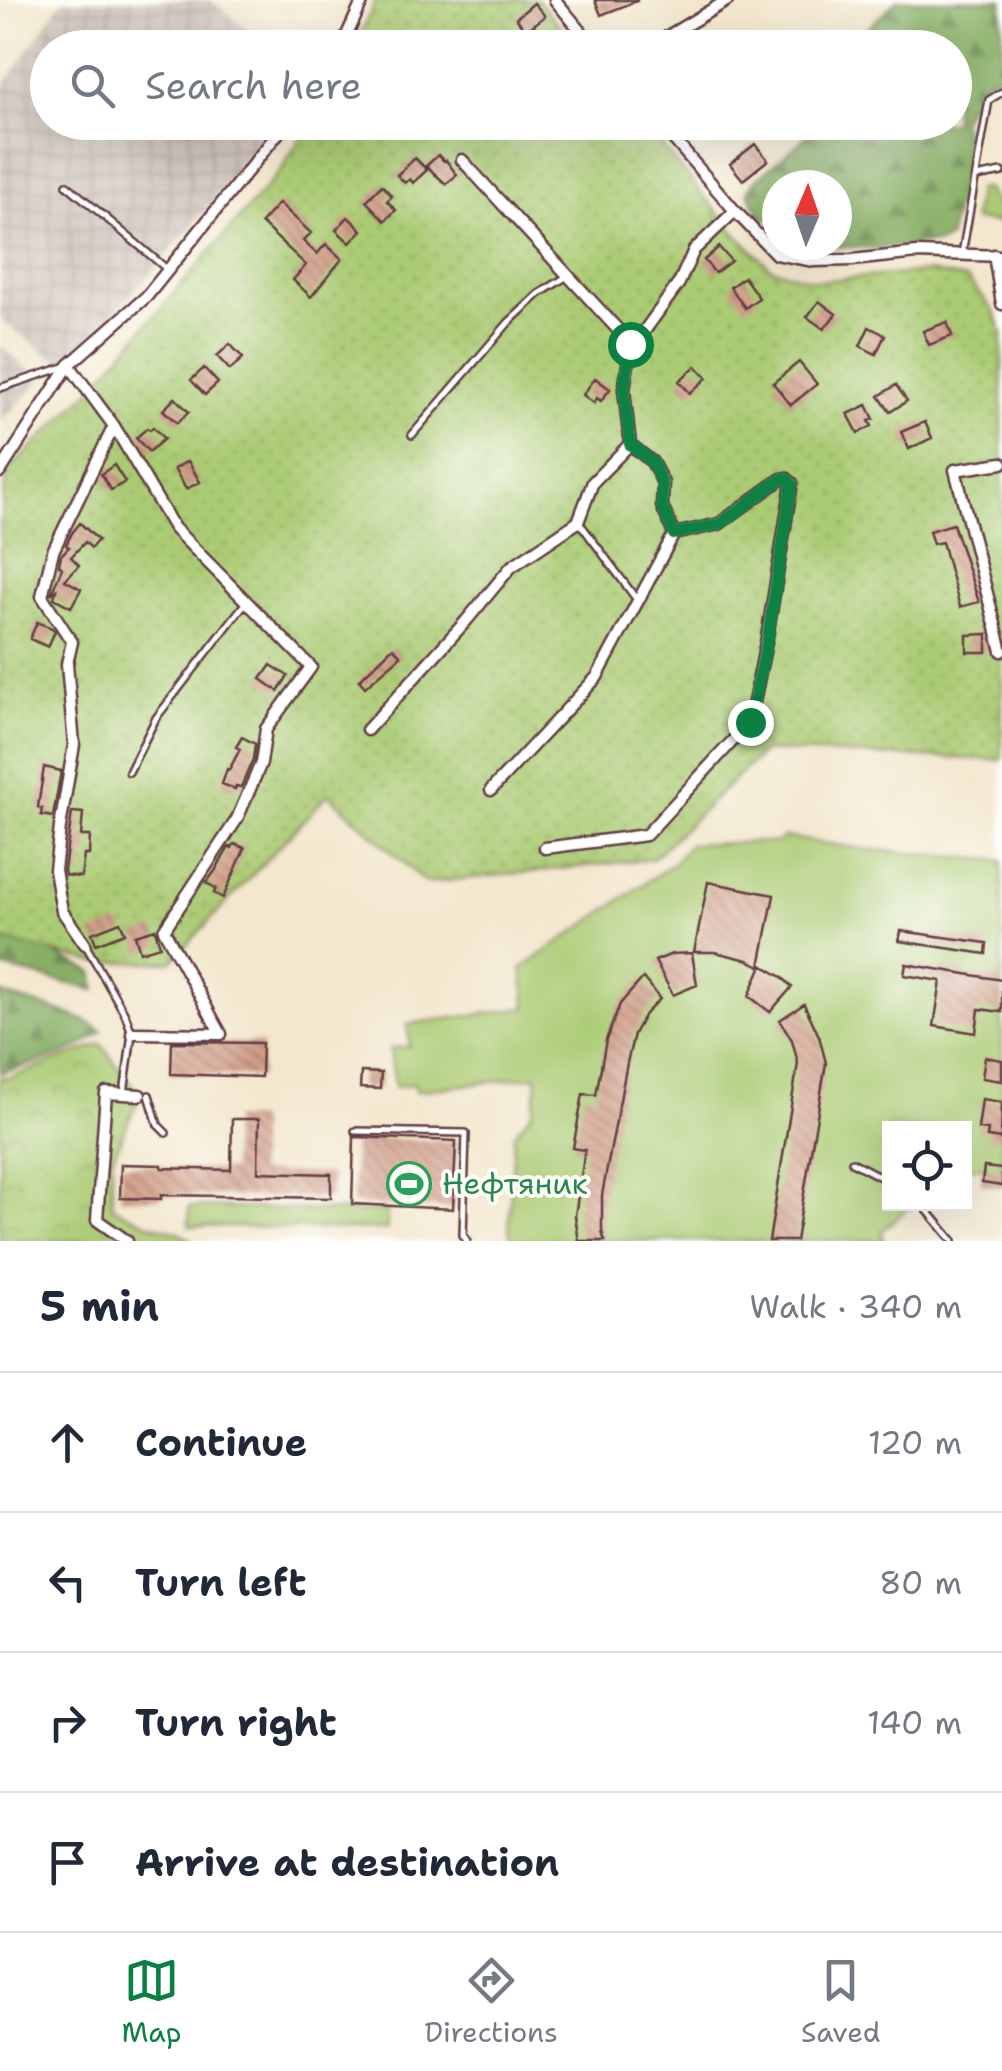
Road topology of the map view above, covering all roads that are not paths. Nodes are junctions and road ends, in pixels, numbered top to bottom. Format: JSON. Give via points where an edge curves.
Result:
{"nodes":[{"id":1,"x":363,"y":0,"type":"edge"},
{"id":2,"x":555,"y":0,"type":"edge"},
{"id":3,"x":728,"y":0,"type":"edge"},
{"id":4,"x":349,"y":30,"type":"edge"},
{"id":5,"x":580,"y":30,"type":"edge"},
{"id":6,"x":678,"y":30,"type":"edge"},
{"id":7,"x":1002,"y":92,"type":"edge"},
{"id":8,"x":273,"y":140,"type":"edge"},
{"id":9,"x":674,"y":140,"type":"edge"},
{"id":10,"x":462,"y":160,"type":"dead end"},
{"id":11,"x":1002,"y":172,"type":"edge"},
{"id":12,"x":976,"y":177,"type":"junction"},
{"id":13,"x":67,"y":185,"type":"dead end"},
{"id":14,"x":735,"y":211,"type":"junction"},
{"id":15,"x":962,"y":254,"type":"junction"},
{"id":16,"x":998,"y":256,"type":"edge"},
{"id":17,"x":168,"y":270,"type":"junction"},
{"id":18,"x":568,"y":276,"type":"junction"},
{"id":19,"x":1002,"y":304,"type":"edge"},
{"id":20,"x":630,"y":344,"type":"junction"},
{"id":21,"x":70,"y":364,"type":"junction"},
{"id":22,"x":0,"y":388,"type":"edge"},
{"id":23,"x":114,"y":426,"type":"junction"},
{"id":24,"x":412,"y":435,"type":"dead end"},
{"id":25,"x":630,"y":444,"type":"junction"},
{"id":26,"x":1002,"y":463,"type":"edge"},
{"id":27,"x":0,"y":472,"type":"edge"},
{"id":28,"x":578,"y":522,"type":"junction"},
{"id":29,"x":674,"y":534,"type":"junction"},
{"id":30,"x":637,"y":600,"type":"junction"},
{"id":31,"x":246,"y":601,"type":"junction"},
{"id":32,"x":1002,"y":651,"type":"edge"},
{"id":33,"x":367,"y":730,"type":"dead end"},
{"id":34,"x":129,"y":772,"type":"dead end"},
{"id":35,"x":492,"y":790,"type":"dead end"},
{"id":36,"x":545,"y":848,"type":"dead end"},
{"id":37,"x":85,"y":944,"type":"joint"},
{"id":38,"x":132,"y":1033,"type":"junction"},
{"id":39,"x":124,"y":1094,"type":"junction"},
{"id":40,"x":144,"y":1095,"type":"joint"},
{"id":41,"x":355,"y":1131,"type":"dead end"},
{"id":42,"x":166,"y":1133,"type":"dead end"},
{"id":43,"x":852,"y":1162,"type":"dead end"},
{"id":44,"x":882,"y":1178,"type":"edge"},
{"id":45,"x":928,"y":1211,"type":"edge"},
{"id":46,"x":127,"y":1241,"type":"edge"},
{"id":47,"x":467,"y":1241,"type":"edge"},
{"id":48,"x":953,"y":1241,"type":"edge"}],
"edges":[{"from":1,"to":4,"type":"street"},
{"from":2,"to":5,"type":"street"},
{"from":3,"to":6,"type":"street"},
{"from":7,"to":12,"type":"lane","via":[[989,100]]},
{"from":8,"to":17,"type":"street"},
{"from":9,"to":14,"type":"street"},
{"from":10,"to":18,"type":"street"},
{"from":11,"to":12,"type":"lane"},
{"from":12,"to":15,"type":"lane"},
{"from":13,"to":17,"type":"lane"},
{"from":14,"to":15,"type":"street","via":[[776,254],[814,261]]},
{"from":14,"to":20,"type":"street","via":[[694,250],[679,283]]},
{"from":15,"to":16,"type":"street"},
{"from":16,"to":19,"type":"street"},
{"from":17,"to":21,"type":"street"},
{"from":18,"to":20,"type":"street"},
{"from":18,"to":24,"type":"lane","via":[[509,322]]},
{"from":20,"to":25,"type":"street","via":[[624,390]]},
{"from":21,"to":22,"type":"lane"},
{"from":21,"to":23,"type":"street"},
{"from":21,"to":27,"type":"street"},
{"from":23,"to":31,"type":"street","via":[[174,528]]},
{"from":23,"to":37,"type":"street","via":[[53,551],[42,596],[72,642],[67,664],[74,745],[56,870],[62,911]]},
{"from":25,"to":28,"type":"street","via":[[594,482]]},
{"from":25,"to":29,"type":"street","via":[[652,462]]},
{"from":26,"to":32,"type":"street","via":[[954,470]]},
{"from":28,"to":30,"type":"lane"},
{"from":28,"to":33,"type":"street","via":[[511,567]]},
{"from":29,"to":30,"type":"street"},
{"from":29,"to":36,"type":"street","via":[[720,524],[781,479],[792,484],[750,722],[646,835]]},
{"from":30,"to":35,"type":"street","via":[[597,677]]},
{"from":31,"to":34,"type":"lane","via":[[156,718]]},
{"from":31,"to":38,"type":"street","via":[[312,667],[266,728],[261,764],[237,819],[164,930],[221,1034]]},
{"from":37,"to":38,"type":"lane"},
{"from":38,"to":39,"type":"lane"},
{"from":39,"to":40,"type":"street"},
{"from":39,"to":46,"type":"street","via":[[106,1093],[97,1220]]},
{"from":40,"to":42,"type":"lane"},
{"from":41,"to":47,"type":"lane","via":[[466,1134]]},
{"from":43,"to":44,"type":"lane"},
{"from":45,"to":48,"type":"lane"}]}
